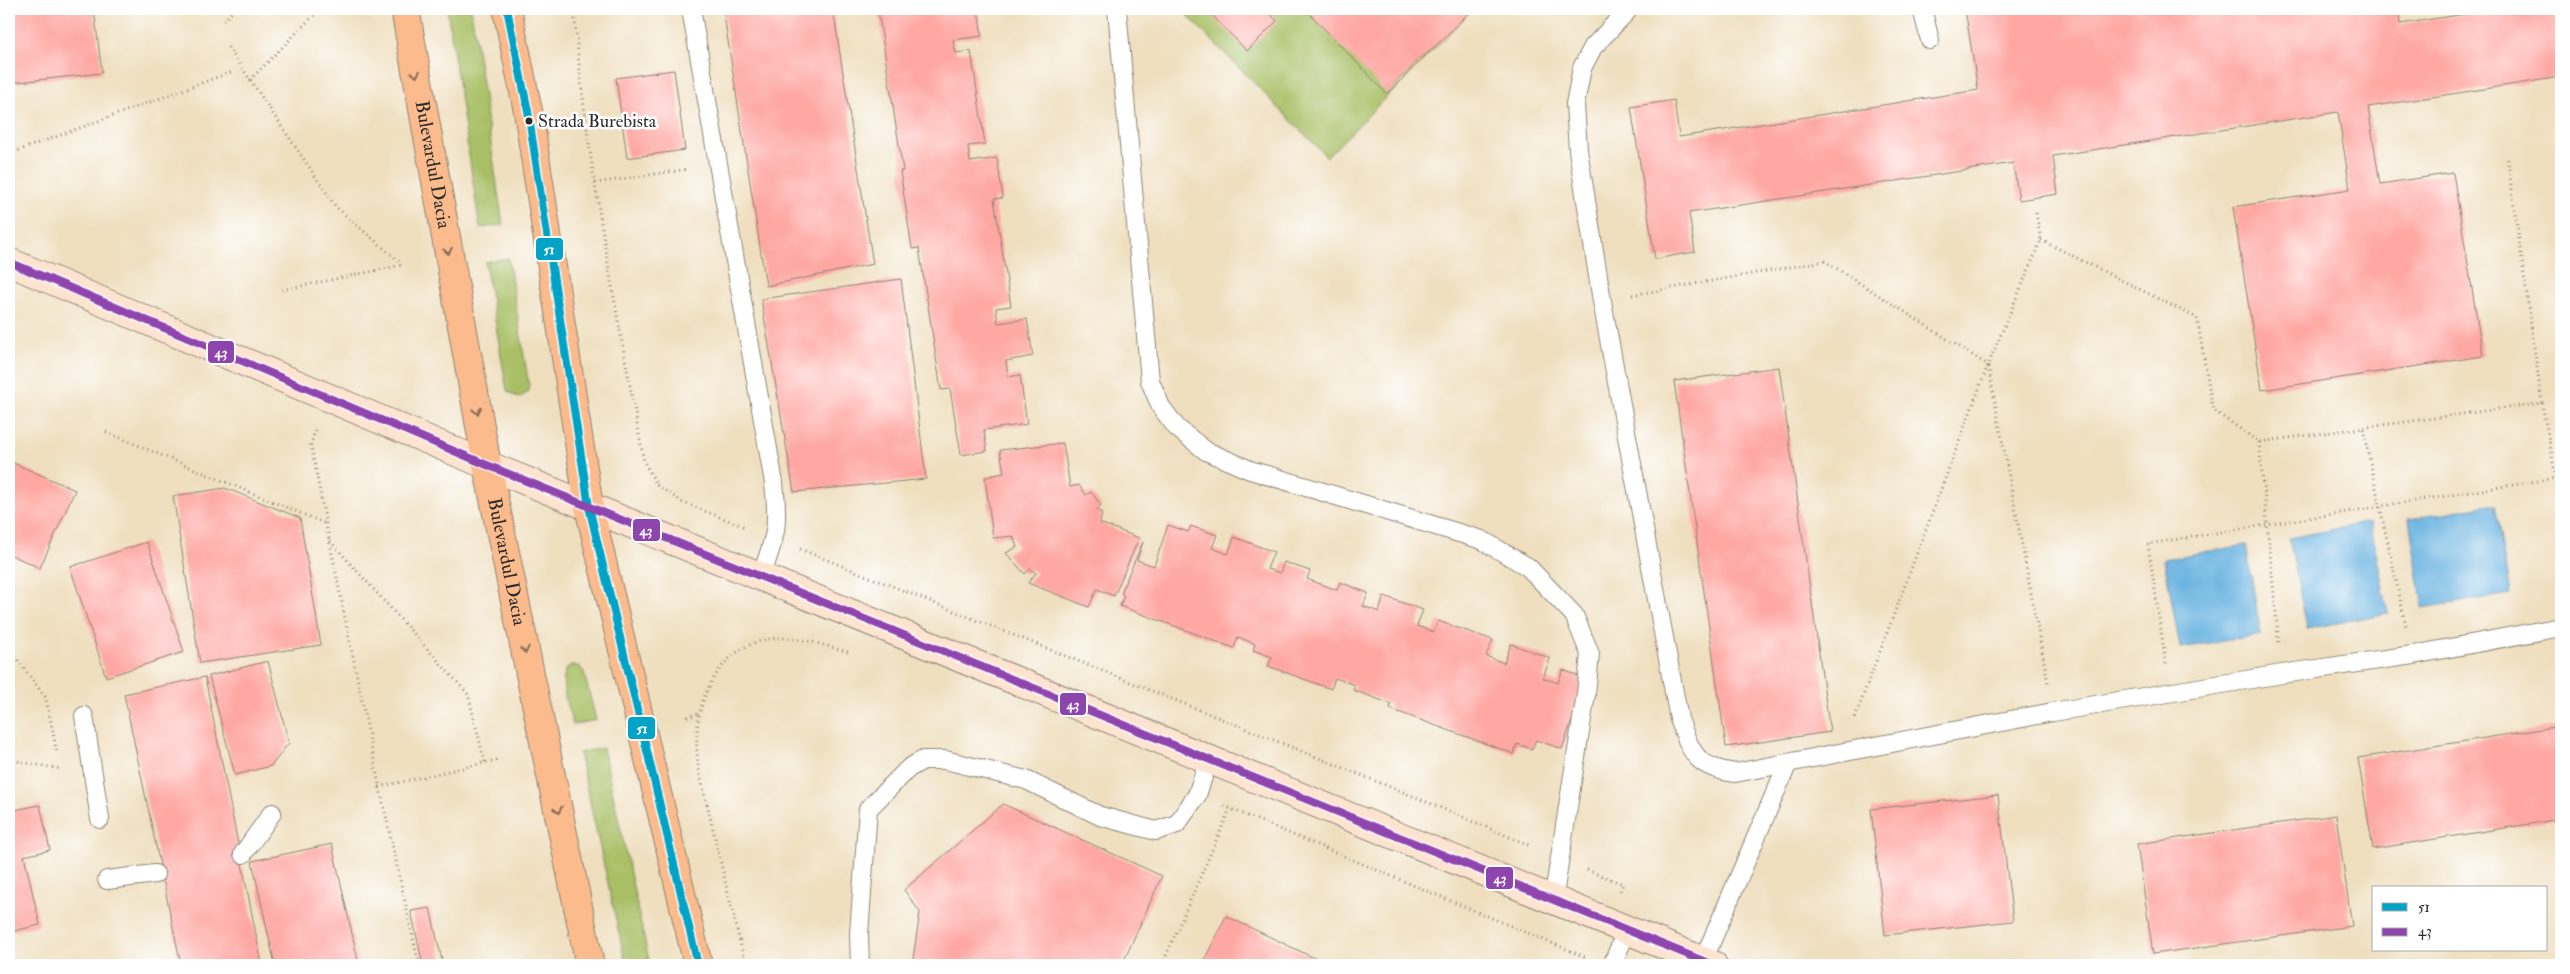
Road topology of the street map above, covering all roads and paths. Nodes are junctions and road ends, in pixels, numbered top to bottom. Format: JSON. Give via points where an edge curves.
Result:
{"nodes":[{"id":1,"x":234,"y":9,"type":"edge"},
{"id":2,"x":320,"y":9,"type":"edge"},
{"id":3,"x":405,"y":9,"type":"edge"},
{"id":4,"x":507,"y":9,"type":"edge"},
{"id":5,"x":574,"y":9,"type":"edge"},
{"id":6,"x":691,"y":9,"type":"edge"},
{"id":7,"x":1117,"y":9,"type":"edge"},
{"id":8,"x":1629,"y":9,"type":"edge"},
{"id":9,"x":1922,"y":9,"type":"edge"},
{"id":10,"x":224,"y":21,"type":"dead end"},
{"id":11,"x":1930,"y":40,"type":"dead end"},
{"id":12,"x":228,"y":48,"type":"dead end"},
{"id":13,"x":234,"y":71,"type":"dead end"},
{"id":14,"x":250,"y":80,"type":"junction"},
{"id":15,"x":9,"y":154,"type":"edge"},
{"id":16,"x":2508,"y":155,"type":"dead end"},
{"id":17,"x":718,"y":165,"type":"junction"},
{"id":18,"x":595,"y":183,"type":"junction"},
{"id":19,"x":2036,"y":213,"type":"dead end"},
{"id":20,"x":2041,"y":240,"type":"junction"},
{"id":21,"x":9,"y":262,"type":"edge"},
{"id":22,"x":282,"y":290,"type":"dead end"},
{"id":23,"x":1602,"y":301,"type":"junction"},
{"id":24,"x":1988,"y":365,"type":"junction"},
{"id":25,"x":2542,"y":403,"type":"junction"},
{"id":26,"x":318,"y":421,"type":"dead end"},
{"id":27,"x":2363,"y":429,"type":"junction"},
{"id":28,"x":106,"y":432,"type":"dead end"},
{"id":29,"x":2259,"y":442,"type":"junction"},
{"id":30,"x":487,"y":466,"type":"junction"},
{"id":31,"x":2556,"y":478,"type":"junction"},
{"id":32,"x":2561,"y":504,"type":"edge"},
{"id":33,"x":2380,"y":506,"type":"junction"},
{"id":34,"x":589,"y":507,"type":"junction"},
{"id":35,"x":326,"y":524,"type":"junction"},
{"id":36,"x":2268,"y":525,"type":"junction"},
{"id":37,"x":775,"y":539,"type":"junction"},
{"id":38,"x":330,"y":542,"type":"junction"},
{"id":39,"x":761,"y":576,"type":"junction"},
{"id":40,"x":2561,"y":627,"type":"edge"},
{"id":41,"x":9,"y":648,"type":"edge"},
{"id":42,"x":851,"y":653,"type":"dead end"},
{"id":43,"x":2413,"y":655,"type":"junction"},
{"id":44,"x":2282,"y":674,"type":"junction"},
{"id":45,"x":2170,"y":692,"type":"junction"},
{"id":46,"x":2053,"y":712,"type":"junction"},
{"id":47,"x":699,"y":714,"type":"junction"},
{"id":48,"x":84,"y":716,"type":"dead end"},
{"id":49,"x":687,"y":717,"type":"dead end"},
{"id":50,"x":1841,"y":754,"type":"junction"},
{"id":51,"x":9,"y":757,"type":"edge"},
{"id":52,"x":502,"y":759,"type":"dead end"},
{"id":53,"x":1209,"y":759,"type":"junction"},
{"id":54,"x":1788,"y":762,"type":"junction"},
{"id":55,"x":485,"y":763,"type":"junction"},
{"id":56,"x":60,"y":768,"type":"junction"},
{"id":57,"x":379,"y":787,"type":"junction"},
{"id":58,"x":94,"y":788,"type":"junction"},
{"id":59,"x":1197,"y":795,"type":"junction"},
{"id":60,"x":1230,"y":809,"type":"junction"},
{"id":61,"x":272,"y":813,"type":"dead end"},
{"id":62,"x":100,"y":819,"type":"dead end"},
{"id":63,"x":243,"y":854,"type":"dead end"},
{"id":64,"x":1560,"y":859,"type":"junction"},
{"id":65,"x":155,"y":874,"type":"dead end"},
{"id":66,"x":107,"y":880,"type":"dead end"},
{"id":67,"x":1553,"y":901,"type":"junction"},
{"id":68,"x":1617,"y":926,"type":"junction"},
{"id":69,"x":1708,"y":963,"type":"edge"},
{"id":70,"x":419,"y":965,"type":"edge"},
{"id":71,"x":590,"y":965,"type":"edge"},
{"id":72,"x":698,"y":965,"type":"edge"},
{"id":73,"x":746,"y":965,"type":"edge"},
{"id":74,"x":860,"y":965,"type":"edge"},
{"id":75,"x":1162,"y":965,"type":"edge"},
{"id":76,"x":1612,"y":965,"type":"edge"}],
"edges":[{"from":1,"to":10,"type":"path"},
{"from":2,"to":14,"type":"path"},
{"from":3,"to":30,"type":"main road","name":"Bulevardul Dacia","one_way":true},
{"from":4,"to":34,"type":"main road","via":[[528,111]]},
{"from":5,"to":18,"type":"path","via":[[579,83]]},
{"from":6,"to":17,"type":"lane"},
{"from":7,"to":64,"type":"lane","via":[[1150,381],[1161,407],[1177,428],[1206,451],[1250,470],[1482,540],[1528,567],[1556,594],[1574,615],[1590,654]]},
{"from":8,"to":23,"type":"lane","via":[[1592,47],[1582,68],[1575,104],[1578,150]]},
{"from":9,"to":11,"type":"lane"},
{"from":12,"to":14,"type":"path"},
{"from":13,"to":15,"type":"path"},
{"from":14,"to":22,"type":"path","via":[[336,207],[402,264]]},
{"from":16,"to":25,"type":"path"},
{"from":17,"to":18,"type":"path"},
{"from":17,"to":37,"type":"lane","via":[[774,483],[778,518]]},
{"from":18,"to":37,"type":"path","via":[[644,462],[657,485],[682,502]]},
{"from":19,"to":20,"type":"path"},
{"from":20,"to":24,"type":"path"},
{"from":20,"to":29,"type":"path","via":[[2197,318],[2213,410]]},
{"from":21,"to":30,"type":"main road"},
{"from":23,"to":24,"type":"path","via":[[1825,261]]},
{"from":23,"to":54,"type":"lane","via":[[1679,719],[1687,741],[1700,762],[1713,770],[1735,773]]},
{"from":24,"to":46,"type":"path"},
{"from":24,"to":50,"type":"path"},
{"from":25,"to":27,"type":"path"},
{"from":25,"to":31,"type":"path"},
{"from":26,"to":35,"type":"path","via":[[311,445]]},
{"from":27,"to":29,"type":"path"},
{"from":27,"to":33,"type":"path"},
{"from":28,"to":35,"type":"path"},
{"from":29,"to":36,"type":"path"},
{"from":30,"to":34,"type":"main road"},
{"from":30,"to":71,"type":"main road","name":"Bulevardul Dacia","one_way":true},
{"from":31,"to":32,"type":"path"},
{"from":31,"to":33,"type":"path"},
{"from":33,"to":36,"type":"path"},
{"from":33,"to":43,"type":"path"},
{"from":34,"to":39,"type":"main road"},
{"from":34,"to":72,"type":"main road"},
{"from":35,"to":38,"type":"path"},
{"from":36,"to":44,"type":"path"},
{"from":36,"to":45,"type":"path","via":[[2148,544]]},
{"from":37,"to":39,"type":"lane"},
{"from":37,"to":64,"type":"path","via":[[1394,788]]},
{"from":38,"to":55,"type":"path","via":[[468,694]]},
{"from":38,"to":57,"type":"path"},
{"from":39,"to":53,"type":"main road"},
{"from":40,"to":43,"type":"lane"},
{"from":41,"to":56,"type":"path","via":[[46,698]]},
{"from":42,"to":47,"type":"path","via":[[805,640],[778,638],[756,642],[727,659],[707,688]]},
{"from":43,"to":44,"type":"lane"},
{"from":44,"to":45,"type":"lane"},
{"from":45,"to":46,"type":"lane"},
{"from":46,"to":50,"type":"lane"},
{"from":47,"to":49,"type":"path"},
{"from":47,"to":73,"type":"path","via":[[697,751],[700,770]]},
{"from":48,"to":58,"type":"lane"},
{"from":50,"to":54,"type":"lane"},
{"from":51,"to":56,"type":"path","via":[[20,762]]},
{"from":52,"to":55,"type":"path"},
{"from":53,"to":59,"type":"lane"},
{"from":53,"to":67,"type":"main road"},
{"from":54,"to":69,"type":"lane"},
{"from":55,"to":57,"type":"path"},
{"from":56,"to":58,"type":"path"},
{"from":57,"to":70,"type":"path"},
{"from":58,"to":62,"type":"lane"},
{"from":59,"to":60,"type":"path"},
{"from":59,"to":74,"type":"lane","via":[[1177,824],[1156,831],[1100,816],[1026,780],[945,760],[923,760],[909,768],[868,809],[859,934]]},
{"from":60,"to":68,"type":"path","via":[[1590,960]]},
{"from":60,"to":75,"type":"path"},
{"from":61,"to":63,"type":"lane"},
{"from":64,"to":67,"type":"lane"},
{"from":64,"to":68,"type":"path","via":[[1624,884]]},
{"from":65,"to":66,"type":"lane"},
{"from":67,"to":68,"type":"main road"},
{"from":68,"to":69,"type":"main road"},
{"from":68,"to":76,"type":"lane"}]}
